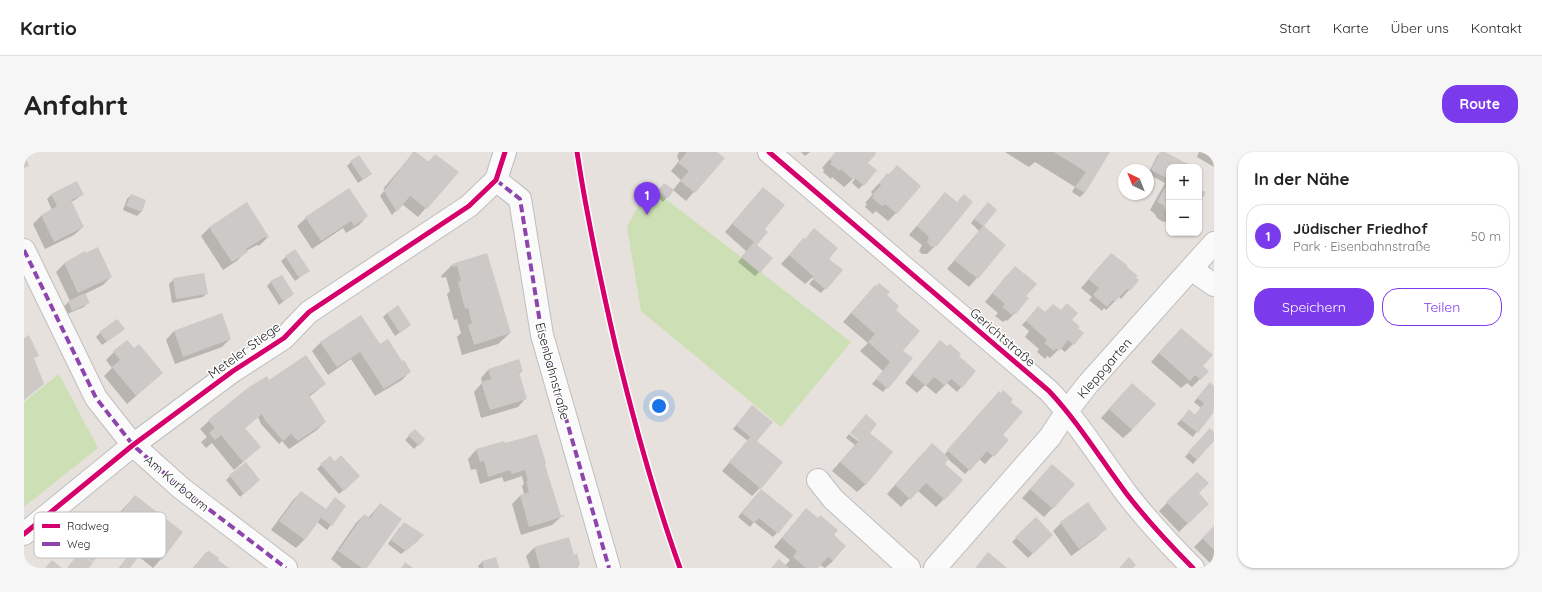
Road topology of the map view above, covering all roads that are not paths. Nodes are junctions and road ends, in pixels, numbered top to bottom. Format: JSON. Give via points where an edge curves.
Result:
{"nodes":[{"id":1,"x":505,"y":152,"type":"edge"},
{"id":2,"x":769,"y":152,"type":"edge"},
{"id":3,"x":496,"y":180,"type":"junction"},
{"id":4,"x":1214,"y":243,"type":"edge"},
{"id":5,"x":24,"y":250,"type":"edge"},
{"id":6,"x":1191,"y":269,"type":"junction"},
{"id":7,"x":1214,"y":286,"type":"edge"},
{"id":8,"x":1067,"y":411,"type":"junction"},
{"id":9,"x":134,"y":445,"type":"junction"},
{"id":10,"x":818,"y":480,"type":"dead end"},
{"id":11,"x":51,"y":512,"type":"edge"},
{"id":12,"x":34,"y":526,"type":"edge"},
{"id":13,"x":24,"y":534,"type":"edge"},
{"id":14,"x":286,"y":568,"type":"edge"},
{"id":15,"x":609,"y":568,"type":"edge"},
{"id":16,"x":909,"y":568,"type":"edge"},
{"id":17,"x":935,"y":568,"type":"edge"},
{"id":18,"x":1193,"y":568,"type":"edge"}],
"edges":[{"from":1,"to":3,"type":"street","name":"Meteler Stiege"},
{"from":2,"to":8,"type":"street","name":"Gerichtstraße","via":[[1049,391]]},
{"from":3,"to":9,"type":"street","name":"Meteler Stiege","via":[[469,206],[309,312],[284,338],[233,371]]},
{"from":3,"to":15,"type":"street","name":"Eisenbahnstraße","via":[[520,200],[542,335]]},
{"from":4,"to":6,"type":"street","name":"Kleppgarten"},
{"from":5,"to":9,"type":"street","name":"Am Kurbaum","via":[[96,398]]},
{"from":6,"to":7,"type":"street"},
{"from":6,"to":8,"type":"street","name":"Kleppgarten"},
{"from":8,"to":17,"type":"street","name":"Kleppgarten","via":[[1050,437]]},
{"from":8,"to":18,"type":"street","name":"Gerichtstraße","via":[[1127,494]]},
{"from":9,"to":11,"type":"street","name":"Meteler Stiege"},
{"from":9,"to":14,"type":"street","name":"Am Kurbaum","via":[[181,488]]},
{"from":10,"to":16,"type":"street","via":[[833,499]]},
{"from":12,"to":13,"type":"street","name":"Meteler Stiege"}]}
